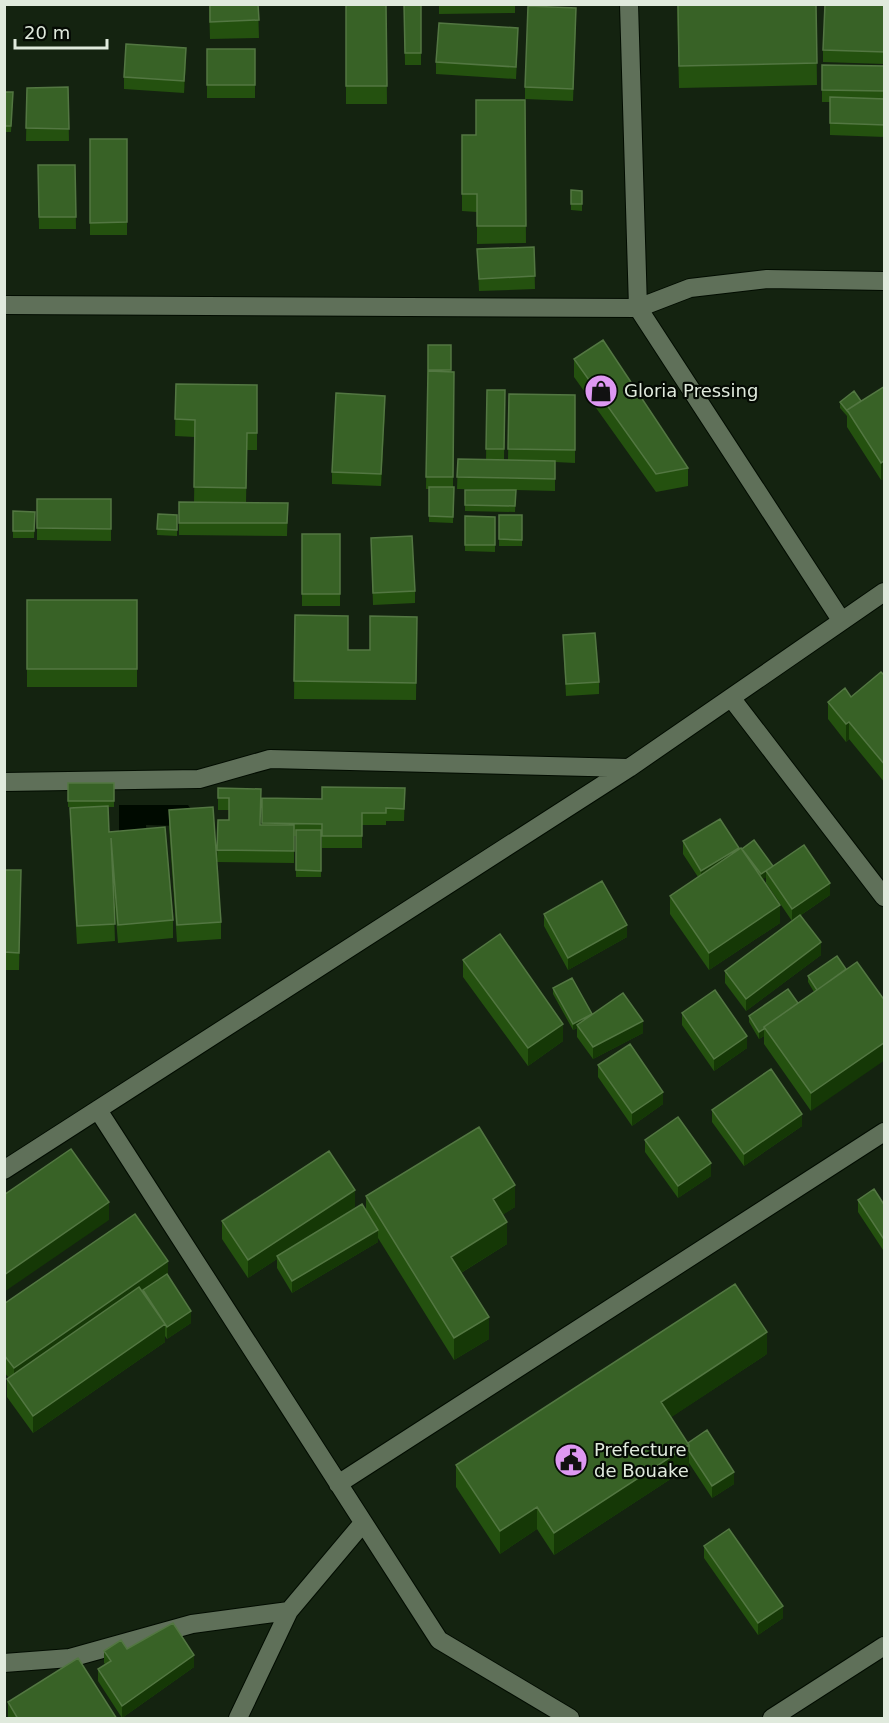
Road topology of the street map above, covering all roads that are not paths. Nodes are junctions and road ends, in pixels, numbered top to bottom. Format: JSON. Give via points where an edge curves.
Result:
{"nodes":[{"id":1,"x":629,"y":4,"type":"edge"},
{"id":2,"x":885,"y":281,"type":"edge"},
{"id":3,"x":4,"y":305,"type":"edge"},
{"id":4,"x":638,"y":308,"type":"junction"},
{"id":5,"x":885,"y":592,"type":"edge"},
{"id":6,"x":841,"y":620,"type":"junction"},
{"id":7,"x":732,"y":699,"type":"junction"},
{"id":8,"x":629,"y":768,"type":"junction"},
{"id":9,"x":4,"y":782,"type":"edge"},
{"id":10,"x":885,"y":897,"type":"edge"},
{"id":11,"x":98,"y":1110,"type":"junction"},
{"id":12,"x":885,"y":1132,"type":"edge"},
{"id":13,"x":4,"y":1170,"type":"edge"},
{"id":14,"x":338,"y":1484,"type":"junction"},
{"id":15,"x":363,"y":1523,"type":"junction"},
{"id":16,"x":289,"y":1611,"type":"junction"},
{"id":17,"x":885,"y":1646,"type":"edge"},
{"id":18,"x":4,"y":1663,"type":"edge"},
{"id":19,"x":238,"y":1719,"type":"edge"},
{"id":20,"x":570,"y":1719,"type":"edge"},
{"id":21,"x":772,"y":1719,"type":"edge"}],
"edges":[{"from":1,"to":4,"type":"street"},
{"from":2,"to":4,"type":"street","via":[[756,280],[690,288]]},
{"from":3,"to":4,"type":"street"},
{"from":4,"to":6,"type":"street"},
{"from":5,"to":6,"type":"street"},
{"from":6,"to":7,"type":"street"},
{"from":7,"to":8,"type":"street"},
{"from":7,"to":10,"type":"street"},
{"from":8,"to":9,"type":"street","via":[[270,759],[200,779]]},
{"from":8,"to":11,"type":"street"},
{"from":11,"to":13,"type":"street"},
{"from":11,"to":14,"type":"street"},
{"from":12,"to":14,"type":"street"},
{"from":14,"to":15,"type":"street"},
{"from":15,"to":16,"type":"street"},
{"from":15,"to":20,"type":"street","via":[[439,1640]]},
{"from":16,"to":18,"type":"street","via":[[192,1624],[70,1658]]},
{"from":16,"to":19,"type":"street"},
{"from":17,"to":21,"type":"street"}]}
